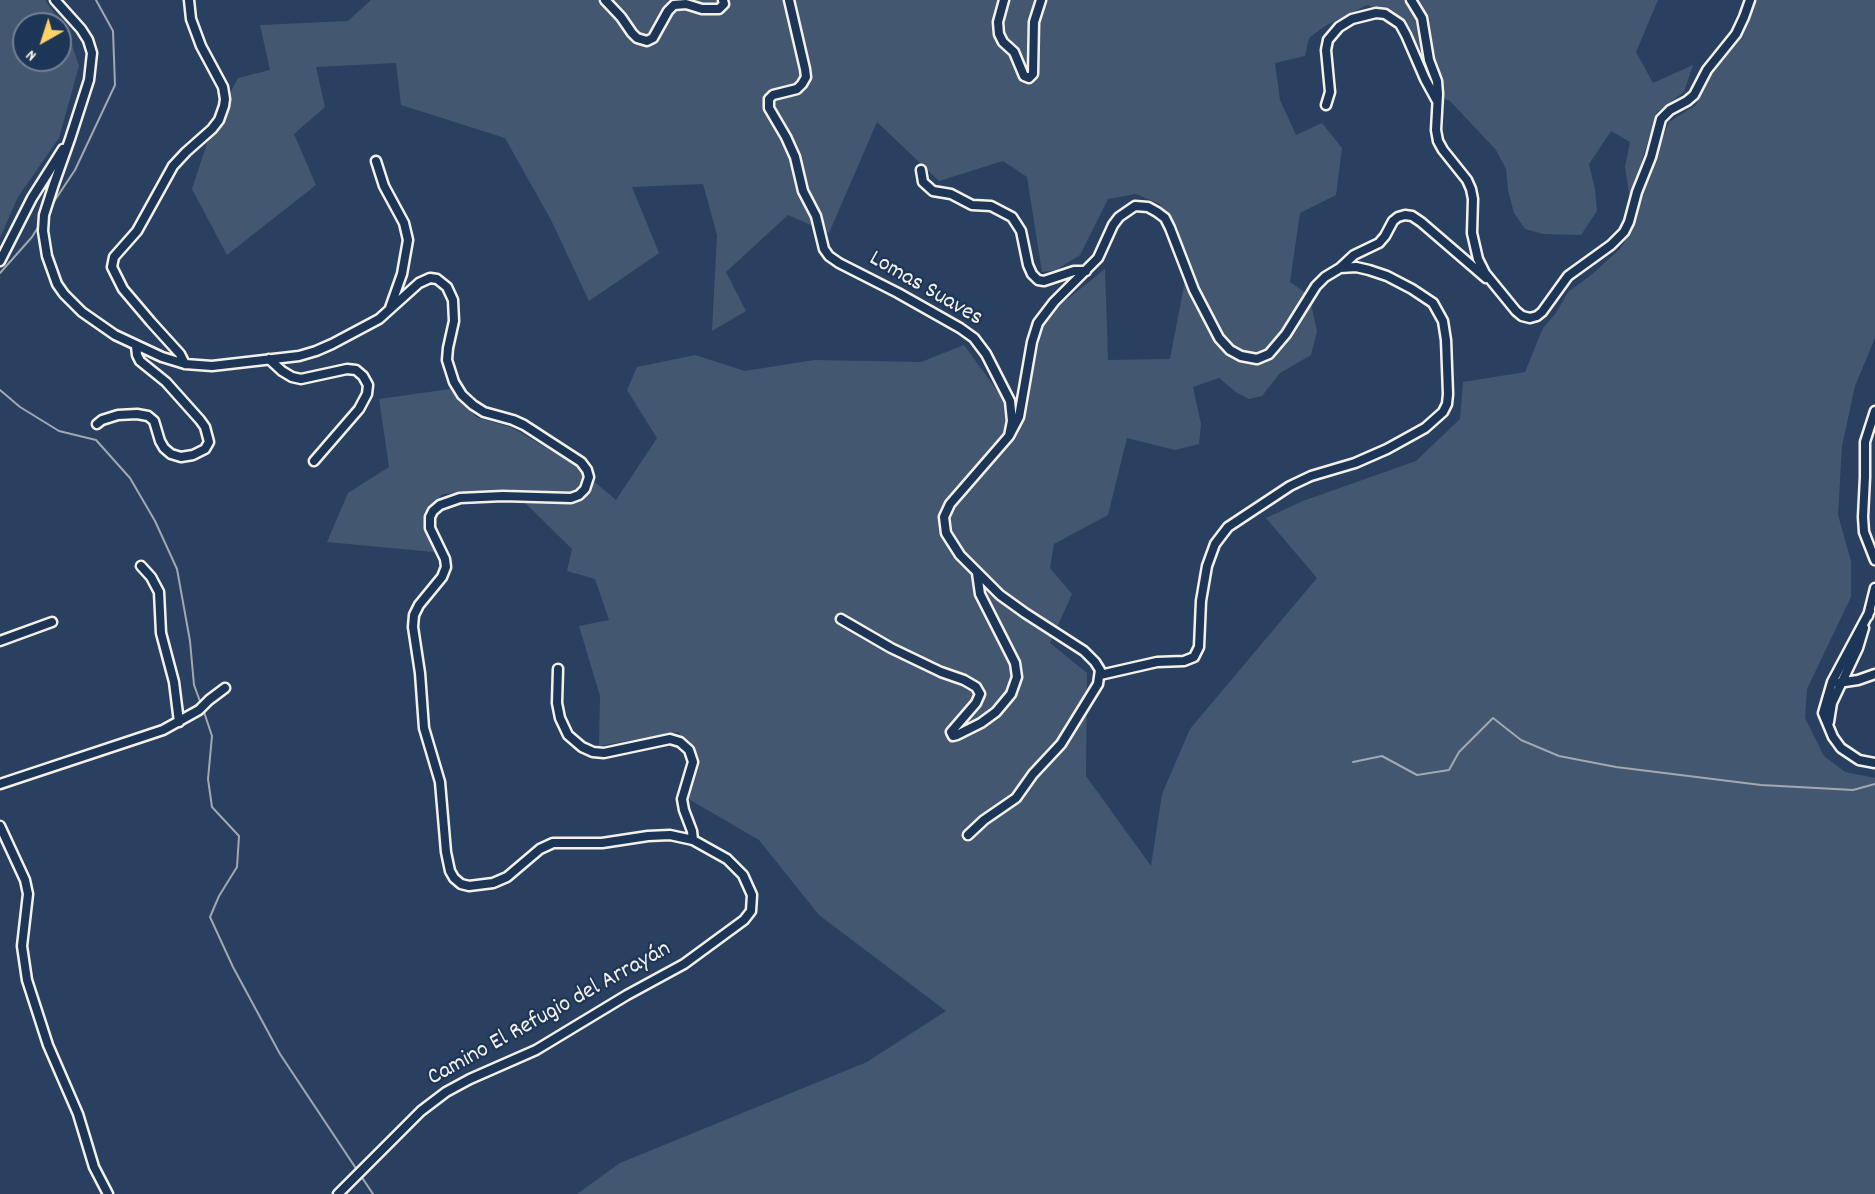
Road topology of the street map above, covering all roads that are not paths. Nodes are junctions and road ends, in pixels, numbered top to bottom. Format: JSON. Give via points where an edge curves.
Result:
{"nodes":[{"id":1,"x":55,"y":0,"type":"edge"},
{"id":2,"x":189,"y":0,"type":"edge"},
{"id":3,"x":605,"y":0,"type":"edge"},
{"id":4,"x":723,"y":0,"type":"edge"},
{"id":5,"x":789,"y":0,"type":"edge"},
{"id":6,"x":1004,"y":0,"type":"edge"},
{"id":7,"x":1041,"y":0,"type":"edge"},
{"id":8,"x":1411,"y":0,"type":"edge"},
{"id":9,"x":1750,"y":0,"type":"edge"},
{"id":10,"x":1437,"y":101,"type":"junction"},
{"id":11,"x":1326,"y":105,"type":"dead end"},
{"id":12,"x":70,"y":139,"type":"junction"},
{"id":13,"x":376,"y":161,"type":"dead end"},
{"id":14,"x":921,"y":170,"type":"dead end"},
{"id":15,"x":0,"y":261,"type":"edge"},
{"id":16,"x":1340,"y":268,"type":"junction"},
{"id":17,"x":1086,"y":271,"type":"junction"},
{"id":18,"x":1492,"y":282,"type":"junction"},
{"id":19,"x":389,"y":311,"type":"junction"},
{"id":20,"x":136,"y":346,"type":"junction"},
{"id":21,"x":268,"y":359,"type":"junction"},
{"id":22,"x":185,"y":364,"type":"junction"},
{"id":23,"x":1875,"y":411,"type":"edge"},
{"id":24,"x":97,"y":424,"type":"dead end"},
{"id":25,"x":1009,"y":436,"type":"junction"},
{"id":26,"x":314,"y":461,"type":"dead end"},
{"id":27,"x":1875,"y":560,"type":"edge"},
{"id":28,"x":141,"y":567,"type":"dead end"},
{"id":29,"x":977,"y":573,"type":"junction"},
{"id":30,"x":1875,"y":588,"type":"edge"},
{"id":31,"x":1870,"y":611,"type":"junction"},
{"id":32,"x":841,"y":620,"type":"dead end"},
{"id":33,"x":52,"y":622,"type":"dead end"},
{"id":34,"x":0,"y":641,"type":"edge"},
{"id":35,"x":558,"y":669,"type":"dead end"},
{"id":36,"x":1875,"y":674,"type":"edge"},
{"id":37,"x":1100,"y":675,"type":"junction"},
{"id":38,"x":1832,"y":682,"type":"junction"},
{"id":39,"x":1842,"y":684,"type":"junction"},
{"id":40,"x":225,"y":688,"type":"dead end"},
{"id":41,"x":179,"y":722,"type":"junction"},
{"id":42,"x":1830,"y":732,"type":"junction"},
{"id":43,"x":1875,"y":763,"type":"edge"},
{"id":44,"x":0,"y":784,"type":"edge"},
{"id":45,"x":0,"y":826,"type":"edge"},
{"id":46,"x":968,"y":835,"type":"dead end"},
{"id":47,"x":693,"y":840,"type":"junction"},
{"id":48,"x":108,"y":1194,"type":"edge"},
{"id":49,"x":338,"y":1194,"type":"edge"}],
"edges":[{"from":1,"to":12,"type":"street","name":"Camino El Refugio del Arrayán","via":[[81,29],[92,53],[91,74]]},
{"from":2,"to":22,"type":"street","via":[[201,46],[223,87],[224,106],[212,129],[173,166],[112,264],[123,289]]},
{"from":3,"to":4,"type":"street","via":[[637,38],[647,41],[674,5],[719,9]]},
{"from":5,"to":25,"type":"street","name":"Lomas Suaves","via":[[806,77],[797,89],[773,95],[768,105],[795,157],[824,249],[839,263],[974,338],[1008,395],[1012,414]]},
{"from":6,"to":7,"type":"street","via":[[997,26],[999,34],[1014,52],[1024,76],[1029,78],[1033,74],[1034,22]]},
{"from":8,"to":10,"type":"street","via":[[1424,24],[1437,81]]},
{"from":9,"to":18,"type":"street","via":[[1736,34],[1707,70],[1694,95],[1661,119],[1624,232],[1568,276],[1537,316],[1519,314]]},
{"from":10,"to":11,"type":"street","via":[[1400,24],[1376,13],[1352,19],[1328,40],[1330,92]]},
{"from":10,"to":18,"type":"street","via":[[1438,141],[1471,189],[1475,251]]},
{"from":12,"to":15,"type":"street","name":"Camino El Refugio del Arrayán","via":[[32,198]]},
{"from":12,"to":20,"type":"street","name":"Camino El Refugio del Arrayán","via":[[44,215],[49,265],[64,294],[82,312]]},
{"from":13,"to":19,"type":"street","via":[[408,240]]},
{"from":14,"to":17,"type":"street","via":[[923,182],[933,191],[951,194],[972,205],[991,206],[1012,217],[1021,231],[1028,266],[1038,280]]},
{"from":16,"to":17,"type":"street","via":[[1320,281],[1275,348],[1257,359],[1235,354],[1219,338],[1194,290],[1167,222],[1153,209],[1135,206],[1119,217],[1098,258]]},
{"from":16,"to":18,"type":"street","via":[[1354,255],[1379,243],[1395,219],[1409,215]]},
{"from":16,"to":37,"type":"street","via":[[1356,267],[1387,276],[1421,293],[1437,308],[1446,334],[1445,408],[1425,428],[1402,441],[1290,486],[1228,527],[1215,544],[1207,566],[1199,647],[1194,657]]},
{"from":17,"to":25,"type":"street","via":[[1054,302],[1036,328],[1019,417]]},
{"from":19,"to":21,"type":"street","name":"Camino El Refugio del Arrayán","via":[[332,344],[299,356]]},
{"from":19,"to":47,"type":"street","name":"Camino El Refugio del Arrayán","via":[[423,281],[434,278],[444,283],[454,306],[448,365],[462,395],[484,412],[524,425],[580,462],[588,473],[585,489],[571,498],[460,498],[440,505],[430,517],[430,528],[446,567],[419,605],[413,627],[424,728],[440,782],[446,852],[452,875],[465,885],[493,883],[507,877],[540,849],[557,843],[602,843],[662,835]]},
{"from":20,"to":22,"type":"street","name":"Camino El Refugio del Arrayán"},
{"from":20,"to":24,"type":"street","via":[[140,361],[166,382],[200,420],[209,442],[193,455],[181,457],[164,448],[154,421],[148,416],[118,415]]},
{"from":21,"to":22,"type":"street","name":"Camino El Refugio del Arrayán","via":[[212,366]]},
{"from":21,"to":26,"type":"street","via":[[282,371],[301,379],[356,370],[368,385],[359,409]]},
{"from":23,"to":27,"type":"street","via":[[1865,442],[1863,517],[1864,532]]},
{"from":25,"to":29,"type":"street","via":[[954,499],[944,517],[950,540]]},
{"from":28,"to":41,"type":"street","via":[[159,592],[161,633],[174,682]]},
{"from":29,"to":32,"type":"street","via":[[980,594],[1015,663],[1017,677],[1011,694],[996,712],[957,735],[951,732],[976,703],[980,694],[976,687]]},
{"from":29,"to":37,"type":"street","via":[[1012,604],[1084,651],[1098,665]]},
{"from":30,"to":31,"type":"street"},
{"from":31,"to":38,"type":"street"},
{"from":31,"to":39,"type":"street"},
{"from":33,"to":34,"type":"street"},
{"from":35,"to":47,"type":"street","via":[[560,718],[568,735],[582,747],[604,753],[670,739],[689,750],[693,762],[682,799]]},
{"from":36,"to":39,"type":"street"},
{"from":37,"to":46,"type":"street","via":[[1071,730],[1020,794]]},
{"from":38,"to":39,"type":"street"},
{"from":38,"to":42,"type":"street","via":[[1823,713]]},
{"from":39,"to":42,"type":"street","via":[[1832,703]]},
{"from":40,"to":41,"type":"street"},
{"from":41,"to":44,"type":"street"},
{"from":42,"to":43,"type":"street","via":[[1846,753]]},
{"from":45,"to":48,"type":"street","via":[[28,894],[22,946],[27,980],[94,1167]]},
{"from":47,"to":49,"type":"street","name":"Camino El Refugio del Arrayán","via":[[727,859],[746,880],[753,901],[744,920],[672,971],[548,1043],[446,1092],[415,1117]]}]}
